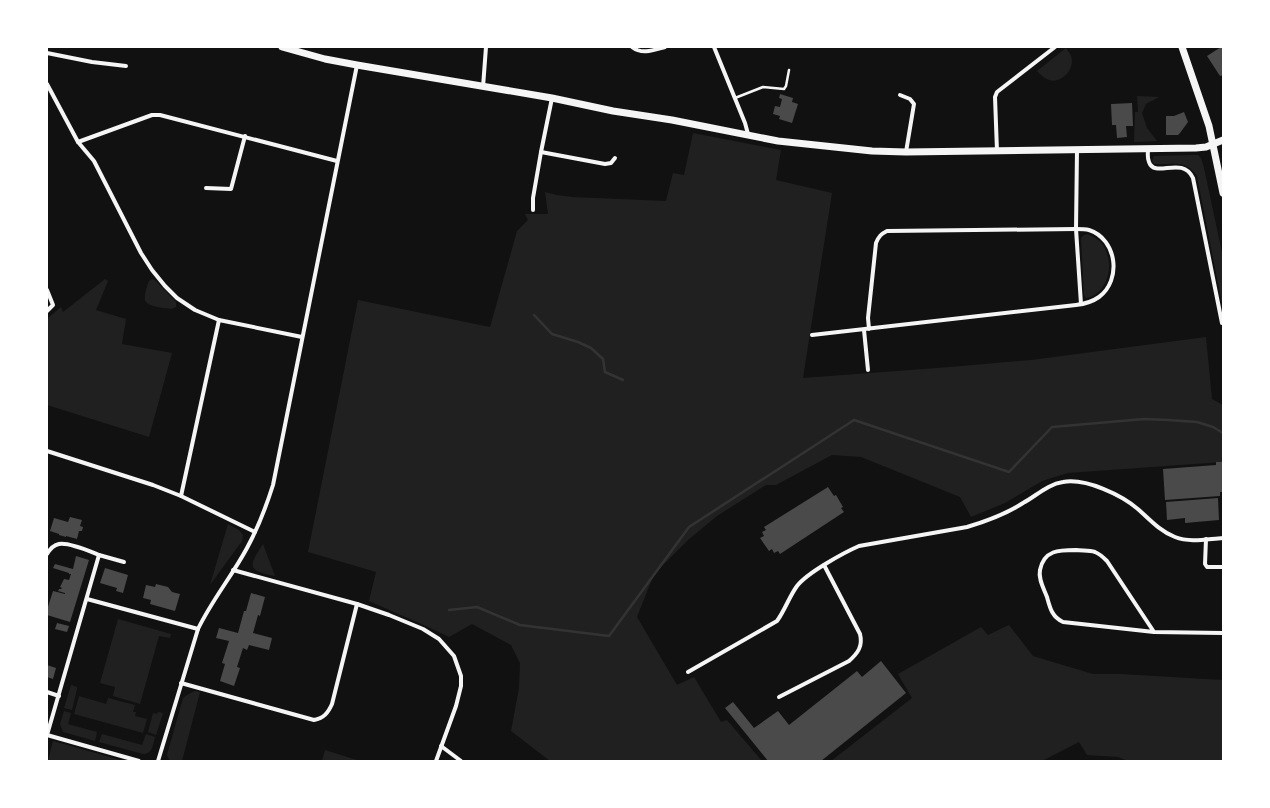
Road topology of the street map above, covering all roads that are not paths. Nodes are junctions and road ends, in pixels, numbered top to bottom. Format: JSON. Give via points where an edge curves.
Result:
{"nodes":[{"id":1,"x":282,"y":47,"type":"edge"},
{"id":2,"x":486,"y":47,"type":"edge"},
{"id":3,"x":632,"y":47,"type":"edge"},
{"id":4,"x":665,"y":47,"type":"edge"},
{"id":5,"x":714,"y":47,"type":"edge"},
{"id":6,"x":1055,"y":47,"type":"edge"},
{"id":7,"x":1182,"y":47,"type":"edge"},
{"id":8,"x":47,"y":53,"type":"edge"},
{"id":9,"x":357,"y":65,"type":"junction"},
{"id":10,"x":126,"y":66,"type":"dead end"},
{"id":11,"x":789,"y":70,"type":"dead end"},
{"id":12,"x":47,"y":84,"type":"edge"},
{"id":13,"x":483,"y":88,"type":"junction"},
{"id":14,"x":900,"y":95,"type":"dead end"},
{"id":15,"x":552,"y":98,"type":"junction"},
{"id":16,"x":734,"y":98,"type":"junction"},
{"id":17,"x":748,"y":134,"type":"junction"},
{"id":18,"x":245,"y":136,"type":"junction"},
{"id":19,"x":1223,"y":140,"type":"edge"},
{"id":20,"x":78,"y":142,"type":"junction"},
{"id":21,"x":1213,"y":145,"type":"junction"},
{"id":22,"x":1148,"y":149,"type":"junction"},
{"id":23,"x":997,"y":150,"type":"junction"},
{"id":24,"x":1077,"y":150,"type":"junction"},
{"id":25,"x":541,"y":152,"type":"junction"},
{"id":26,"x":906,"y":152,"type":"junction"},
{"id":27,"x":615,"y":158,"type":"dead end"},
{"id":28,"x":338,"y":161,"type":"junction"},
{"id":29,"x":206,"y":188,"type":"dead end"},
{"id":30,"x":1223,"y":193,"type":"edge"},
{"id":31,"x":534,"y":210,"type":"dead end"},
{"id":32,"x":1076,"y":229,"type":"junction"},
{"id":33,"x":47,"y":290,"type":"edge"},
{"id":34,"x":1081,"y":304,"type":"junction"},
{"id":35,"x":47,"y":311,"type":"edge"},
{"id":36,"x":219,"y":320,"type":"junction"},
{"id":37,"x":1222,"y":323,"type":"dead end"},
{"id":38,"x":869,"y":329,"type":"junction"},
{"id":39,"x":864,"y":330,"type":"junction"},
{"id":40,"x":812,"y":335,"type":"dead end"},
{"id":41,"x":302,"y":338,"type":"junction"},
{"id":42,"x":868,"y":370,"type":"dead end"},
{"id":43,"x":47,"y":451,"type":"edge"},
{"id":44,"x":181,"y":496,"type":"junction"},
{"id":45,"x":255,"y":532,"type":"junction"},
{"id":46,"x":1223,"y":538,"type":"edge"},
{"id":47,"x":1206,"y":539,"type":"junction"},
{"id":48,"x":47,"y":554,"type":"edge"},
{"id":49,"x":99,"y":555,"type":"junction"},
{"id":50,"x":124,"y":562,"type":"dead end"},
{"id":51,"x":824,"y":565,"type":"junction"},
{"id":52,"x":1223,"y":567,"type":"edge"},
{"id":53,"x":233,"y":570,"type":"junction"},
{"id":54,"x":87,"y":599,"type":"junction"},
{"id":55,"x":357,"y":604,"type":"junction"},
{"id":56,"x":198,"y":629,"type":"junction"},
{"id":57,"x":1154,"y":632,"type":"junction"},
{"id":58,"x":1223,"y":633,"type":"edge"},
{"id":59,"x":688,"y":672,"type":"dead end"},
{"id":60,"x":181,"y":683,"type":"junction"},
{"id":61,"x":47,"y":692,"type":"edge"},
{"id":62,"x":59,"y":696,"type":"junction"},
{"id":63,"x":779,"y":697,"type":"dead end"},
{"id":64,"x":47,"y":735,"type":"edge"},
{"id":65,"x":441,"y":746,"type":"junction"},
{"id":66,"x":139,"y":761,"type":"edge"},
{"id":67,"x":158,"y":761,"type":"edge"},
{"id":68,"x":436,"y":761,"type":"edge"},
{"id":69,"x":461,"y":761,"type":"edge"}],
"edges":[{"from":1,"to":9,"type":"main road"},
{"from":2,"to":13,"type":"street"},
{"from":3,"to":4,"type":"street","via":[[648,52]]},
{"from":5,"to":16,"type":"street"},
{"from":6,"to":23,"type":"street","via":[[997,92]]},
{"from":7,"to":21,"type":"main road"},
{"from":8,"to":10,"type":"street"},
{"from":9,"to":13,"type":"main road"},
{"from":9,"to":28,"type":"street"},
{"from":11,"to":16,"type":"lane","via":[[784,89],[763,86]]},
{"from":12,"to":20,"type":"street"},
{"from":13,"to":15,"type":"main road"},
{"from":14,"to":26,"type":"street","via":[[910,99],[914,104]]},
{"from":15,"to":17,"type":"main road"},
{"from":15,"to":25,"type":"street"},
{"from":16,"to":17,"type":"street"},
{"from":17,"to":26,"type":"main road","via":[[778,141]]},
{"from":18,"to":20,"type":"street","via":[[152,114]]},
{"from":18,"to":28,"type":"street"},
{"from":18,"to":29,"type":"street","via":[[230,189]]},
{"from":19,"to":21,"type":"main road"},
{"from":20,"to":36,"type":"street","via":[[94,161],[152,270],[177,298],[194,310]]},
{"from":21,"to":22,"type":"main road","via":[[1202,148]]},
{"from":21,"to":30,"type":"main road"},
{"from":22,"to":24,"type":"main road"},
{"from":22,"to":37,"type":"street","via":[[1148,161],[1154,168],[1183,167],[1193,178]]},
{"from":23,"to":24,"type":"main road"},
{"from":23,"to":26,"type":"main road"},
{"from":24,"to":32,"type":"street"},
{"from":25,"to":27,"type":"street","via":[[605,164],[611,163]]},
{"from":25,"to":31,"type":"street","via":[[533,198]]},
{"from":28,"to":41,"type":"street"},
{"from":32,"to":34,"type":"street"},
{"from":32,"to":34,"type":"street","via":[[1088,230],[1104,240],[1110,249],[1114,268],[1112,279],[1100,297]]},
{"from":32,"to":38,"type":"street","via":[[882,233],[878,237],[875,251]]},
{"from":33,"to":35,"type":"street","via":[[53,303]]},
{"from":34,"to":38,"type":"street"},
{"from":36,"to":41,"type":"street"},
{"from":36,"to":44,"type":"street"},
{"from":38,"to":39,"type":"street"},
{"from":39,"to":40,"type":"street"},
{"from":39,"to":42,"type":"street"},
{"from":41,"to":45,"type":"street","via":[[273,485]]},
{"from":43,"to":44,"type":"street"},
{"from":44,"to":45,"type":"street"},
{"from":45,"to":53,"type":"street"},
{"from":46,"to":47,"type":"street"},
{"from":47,"to":51,"type":"street","via":[[1188,541],[1176,538],[1165,532],[1130,502],[1094,486],[1072,481],[1052,485],[985,522],[859,546]]},
{"from":47,"to":52,"type":"street","via":[[1205,564],[1207,567]]},
{"from":48,"to":49,"type":"street","via":[[52,547],[67,544]]},
{"from":49,"to":50,"type":"street"},
{"from":49,"to":54,"type":"street"},
{"from":51,"to":59,"type":"street","via":[[804,578],[796,587],[777,621]]},
{"from":51,"to":63,"type":"street","via":[[860,634],[861,646],[849,661]]},
{"from":53,"to":55,"type":"street"},
{"from":53,"to":56,"type":"street"},
{"from":54,"to":56,"type":"street"},
{"from":54,"to":62,"type":"street"},
{"from":55,"to":60,"type":"street","via":[[332,704],[329,712],[319,719],[314,720]]},
{"from":55,"to":65,"type":"street","via":[[390,614],[423,629],[439,639],[454,656],[461,676],[461,686]]},
{"from":56,"to":60,"type":"street"},
{"from":57,"to":57,"type":"street","via":[[1058,620],[1052,613],[1039,576],[1042,563],[1054,551],[1093,551],[1100,555],[1107,561]]},
{"from":57,"to":58,"type":"street"},
{"from":60,"to":67,"type":"street"},
{"from":61,"to":62,"type":"street"},
{"from":62,"to":64,"type":"street"},
{"from":64,"to":66,"type":"street"},
{"from":65,"to":68,"type":"street"},
{"from":65,"to":69,"type":"street"}]}
